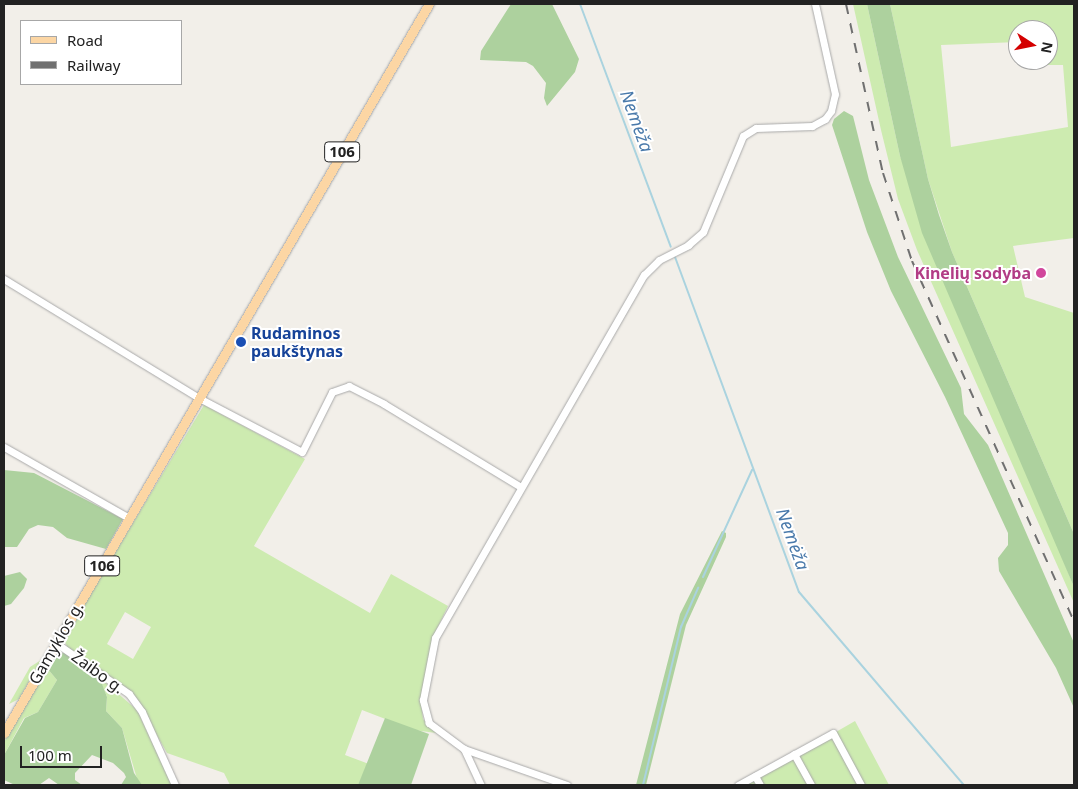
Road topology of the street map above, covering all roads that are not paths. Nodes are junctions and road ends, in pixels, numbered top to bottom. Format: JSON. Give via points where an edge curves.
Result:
{"nodes":[{"id":1,"x":428,"y":4,"type":"edge"},
{"id":2,"x":815,"y":4,"type":"edge"},
{"id":3,"x":4,"y":279,"type":"edge"},
{"id":4,"x":199,"y":398,"type":"junction"},
{"id":5,"x":4,"y":447,"type":"edge"},
{"id":6,"x":521,"y":487,"type":"junction"},
{"id":7,"x":130,"y":518,"type":"junction"},
{"id":8,"x":56,"y":643,"type":"junction"},
{"id":9,"x":4,"y":733,"type":"edge"},
{"id":10,"x":464,"y":749,"type":"junction"},
{"id":11,"x":794,"y":754,"type":"junction"},
{"id":12,"x":755,"y":776,"type":"junction"},
{"id":13,"x":175,"y":785,"type":"edge"},
{"id":14,"x":481,"y":785,"type":"edge"},
{"id":15,"x":567,"y":785,"type":"edge"},
{"id":16,"x":738,"y":785,"type":"edge"},
{"id":17,"x":760,"y":785,"type":"edge"},
{"id":18,"x":811,"y":785,"type":"edge"},
{"id":19,"x":861,"y":785,"type":"edge"}],
"edges":[{"from":1,"to":4,"type":"main road","number":"106"},
{"from":2,"to":6,"type":"street","via":[[835,94],[831,111],[825,119],[812,126],[756,128],[743,136],[703,232],[688,245],[659,260],[644,275]]},
{"from":3,"to":4,"type":"street"},
{"from":4,"to":6,"type":"street","via":[[302,452],[332,392],[349,386]]},
{"from":4,"to":7,"type":"main road","name":"Gamyklos g.","number":"106"},
{"from":5,"to":7,"type":"street"},
{"from":6,"to":10,"type":"street","via":[[435,638],[423,700],[425,717]]},
{"from":7,"to":8,"type":"main road","name":"Gamyklos g.","number":"106"},
{"from":8,"to":9,"type":"main road","name":"Gamyklos g.","number":"106"},
{"from":8,"to":13,"type":"street","name":"Žaibo g.","via":[[129,694],[142,712]]},
{"from":10,"to":14,"type":"street"},
{"from":10,"to":15,"type":"street"},
{"from":11,"to":12,"type":"street"},
{"from":11,"to":18,"type":"street"},
{"from":11,"to":19,"type":"street","via":[[833,733]]},
{"from":12,"to":16,"type":"street"},
{"from":12,"to":17,"type":"street"}]}
